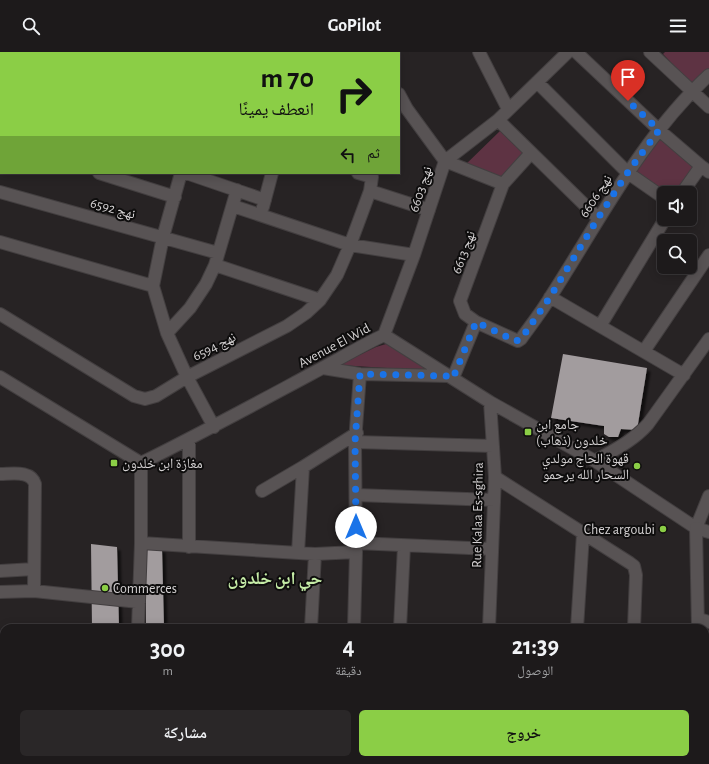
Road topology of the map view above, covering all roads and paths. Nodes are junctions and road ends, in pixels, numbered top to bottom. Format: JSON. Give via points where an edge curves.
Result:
{"nodes":[{"id":1,"x":479,"y":52,"type":"edge"},
{"id":2,"x":576,"y":52,"type":"edge"},
{"id":3,"x":563,"y":54,"type":"edge"},
{"id":4,"x":656,"y":54,"type":"edge"},
{"id":5,"x":709,"y":74,"type":"edge"},
{"id":6,"x":537,"y":82,"type":"junction"},
{"id":7,"x":691,"y":91,"type":"junction"},
{"id":8,"x":400,"y":98,"type":"edge"},
{"id":9,"x":709,"y":107,"type":"edge"},
{"id":10,"x":508,"y":109,"type":"junction"},
{"id":11,"x":403,"y":111,"type":"edge"},
{"id":12,"x":498,"y":120,"type":"junction"},
{"id":13,"x":659,"y":130,"type":"junction"},
{"id":14,"x":531,"y":153,"type":"junction"},
{"id":15,"x":445,"y":161,"type":"junction"},
{"id":16,"x":705,"y":169,"type":"edge"},
{"id":17,"x":628,"y":172,"type":"junction"},
{"id":18,"x":106,"y":174,"type":"edge"},
{"id":19,"x":181,"y":174,"type":"edge"},
{"id":20,"x":189,"y":174,"type":"edge"},
{"id":21,"x":272,"y":174,"type":"edge"},
{"id":22,"x":371,"y":175,"type":"edge"},
{"id":23,"x":129,"y":177,"type":"edge"},
{"id":24,"x":503,"y":184,"type":"junction"},
{"id":25,"x":689,"y":186,"type":"edge"},
{"id":26,"x":238,"y":190,"type":"junction"},
{"id":27,"x":370,"y":191,"type":"junction"},
{"id":28,"x":0,"y":192,"type":"edge"},
{"id":29,"x":657,"y":193,"type":"edge"},
{"id":30,"x":175,"y":197,"type":"junction"},
{"id":31,"x":265,"y":200,"type":"junction"},
{"id":32,"x":233,"y":206,"type":"junction"},
{"id":33,"x":429,"y":210,"type":"junction"},
{"id":34,"x":260,"y":216,"type":"junction"},
{"id":35,"x":598,"y":218,"type":"junction"},
{"id":36,"x":662,"y":226,"type":"edge"},
{"id":37,"x":163,"y":237,"type":"junction"},
{"id":38,"x":0,"y":242,"type":"edge"},
{"id":39,"x":350,"y":245,"type":"junction"},
{"id":40,"x":218,"y":253,"type":"junction"},
{"id":41,"x":414,"y":255,"type":"junction"},
{"id":42,"x":708,"y":259,"type":"edge"},
{"id":43,"x":215,"y":265,"type":"junction"},
{"id":44,"x":153,"y":286,"type":"junction"},
{"id":45,"x":550,"y":297,"type":"junction"},
{"id":46,"x":320,"y":300,"type":"junction"},
{"id":47,"x":0,"y":314,"type":"edge"},
{"id":48,"x":476,"y":322,"type":"junction"},
{"id":49,"x":600,"y":326,"type":"junction"},
{"id":50,"x":167,"y":333,"type":"junction"},
{"id":51,"x":384,"y":335,"type":"junction"},
{"id":52,"x":709,"y":339,"type":"edge"},
{"id":53,"x":516,"y":341,"type":"joint"},
{"id":54,"x":644,"y":351,"type":"junction"},
{"id":55,"x":323,"y":368,"type":"junction"},
{"id":56,"x":360,"y":374,"type":"junction"},
{"id":57,"x":684,"y":375,"type":"junction"},
{"id":58,"x":0,"y":377,"type":"edge"},
{"id":59,"x":187,"y":377,"type":"junction"},
{"id":60,"x":451,"y":377,"type":"junction"},
{"id":61,"x":490,"y":402,"type":"junction"},
{"id":62,"x":214,"y":426,"type":"junction"},
{"id":63,"x":356,"y":437,"type":"junction"},
{"id":64,"x":189,"y":439,"type":"junction"},
{"id":65,"x":493,"y":446,"type":"junction"},
{"id":66,"x":595,"y":461,"type":"junction"},
{"id":67,"x":141,"y":463,"type":"junction"},
{"id":68,"x":304,"y":467,"type":"junction"},
{"id":69,"x":0,"y":474,"type":"edge"},
{"id":70,"x":494,"y":477,"type":"junction"},
{"id":71,"x":262,"y":491,"type":"dead end"},
{"id":72,"x":356,"y":495,"type":"junction"},
{"id":73,"x":709,"y":496,"type":"edge"},
{"id":74,"x":494,"y":500,"type":"junction"},
{"id":75,"x":696,"y":528,"type":"junction"},
{"id":76,"x":709,"y":532,"type":"edge"},
{"id":77,"x":583,"y":534,"type":"junction"},
{"id":78,"x":142,"y":543,"type":"junction"},
{"id":79,"x":189,"y":546,"type":"junction"},
{"id":80,"x":404,"y":546,"type":"junction"},
{"id":81,"x":356,"y":548,"type":"junction"},
{"id":82,"x":492,"y":549,"type":"junction"},
{"id":83,"x":298,"y":553,"type":"junction"},
{"id":84,"x":315,"y":554,"type":"junction"},
{"id":85,"x":34,"y":569,"type":"junction"},
{"id":86,"x":0,"y":571,"type":"edge"},
{"id":87,"x":34,"y":591,"type":"junction"},
{"id":88,"x":0,"y":592,"type":"edge"},
{"id":89,"x":138,"y":602,"type":"junction"},
{"id":90,"x":702,"y":623,"type":"edge"},
{"id":91,"x":138,"y":624,"type":"edge"},
{"id":92,"x":311,"y":624,"type":"edge"},
{"id":93,"x":354,"y":624,"type":"edge"},
{"id":94,"x":400,"y":624,"type":"edge"},
{"id":95,"x":489,"y":624,"type":"edge"},
{"id":96,"x":577,"y":624,"type":"edge"},
{"id":97,"x":634,"y":624,"type":"edge"}],
"edges":[{"from":1,"to":10,"type":"street"},
{"from":2,"to":13,"type":"street"},
{"from":3,"to":6,"type":"street","name":"نهج 6603"},
{"from":4,"to":7,"type":"street"},
{"from":5,"to":7,"type":"street","name":"نهج 6606"},
{"from":6,"to":10,"type":"street","name":"نهج 6603"},
{"from":6,"to":17,"type":"street"},
{"from":7,"to":9,"type":"street"},
{"from":7,"to":13,"type":"street","name":"نهج 6606"},
{"from":8,"to":11,"type":"street"},
{"from":10,"to":12,"type":"street","name":"نهج 6603"},
{"from":11,"to":15,"type":"street"},
{"from":12,"to":14,"type":"street"},
{"from":12,"to":15,"type":"street","name":"نهج 6603"},
{"from":13,"to":16,"type":"street"},
{"from":13,"to":17,"type":"street","name":"نهج 6606"},
{"from":14,"to":24,"type":"street","name":"نهج 6613"},
{"from":14,"to":35,"type":"street"},
{"from":15,"to":24,"type":"street"},
{"from":15,"to":33,"type":"street","name":"نهج 6603"},
{"from":16,"to":25,"type":"street"},
{"from":17,"to":29,"type":"street"},
{"from":17,"to":35,"type":"street","name":"نهج 6606"},
{"from":18,"to":23,"type":"street"},
{"from":19,"to":30,"type":"street"},
{"from":20,"to":26,"type":"street"},
{"from":21,"to":31,"type":"street"},
{"from":22,"to":27,"type":"street","name":"نهج 6594"},
{"from":23,"to":30,"type":"street"},
{"from":24,"to":48,"type":"street","name":"نهج 6613","via":[[460,301],[465,314]]},
{"from":26,"to":31,"type":"street"},
{"from":26,"to":32,"type":"street"},
{"from":27,"to":33,"type":"street"},
{"from":27,"to":39,"type":"street","name":"نهج 6594"},
{"from":28,"to":37,"type":"street","name":"نهج 6592"},
{"from":30,"to":37,"type":"street"},
{"from":31,"to":34,"type":"street"},
{"from":32,"to":34,"type":"street"},
{"from":32,"to":40,"type":"street"},
{"from":33,"to":41,"type":"street","name":"نهج 6603"},
{"from":34,"to":39,"type":"street"},
{"from":35,"to":45,"type":"street","name":"نهج 6606"},
{"from":36,"to":49,"type":"street"},
{"from":37,"to":40,"type":"street","name":"نهج 6592"},
{"from":37,"to":44,"type":"street"},
{"from":38,"to":44,"type":"street"},
{"from":39,"to":41,"type":"street"},
{"from":39,"to":46,"type":"street","name":"نهج 6594","via":[[337,275]]},
{"from":40,"to":43,"type":"street"},
{"from":41,"to":51,"type":"street","name":"نهج 6603"},
{"from":42,"to":54,"type":"street"},
{"from":43,"to":46,"type":"street"},
{"from":43,"to":50,"type":"street","via":[[190,308]]},
{"from":44,"to":50,"type":"street"},
{"from":45,"to":49,"type":"street"},
{"from":45,"to":53,"type":"street","name":"نهج 6606","via":[[521,339]]},
{"from":46,"to":59,"type":"street","name":"نهج 6594","via":[[287,326]]},
{"from":47,"to":59,"type":"street","name":"نهج 6594","via":[[134,396],[145,399],[156,396]]},
{"from":48,"to":53,"type":"street","name":"نهج 6613"},
{"from":48,"to":60,"type":"street"},
{"from":49,"to":54,"type":"street"},
{"from":50,"to":59,"type":"street"},
{"from":51,"to":55,"type":"street","name":"Avenue El Wid"},
{"from":51,"to":60,"type":"street","name":"Avenue El Wid"},
{"from":52,"to":57,"type":"street"},
{"from":54,"to":57,"type":"street"},
{"from":55,"to":56,"type":"street"},
{"from":55,"to":62,"type":"street","name":"Avenue El Wid"},
{"from":56,"to":60,"type":"street"},
{"from":56,"to":63,"type":"street"},
{"from":57,"to":66,"type":"street","via":[[640,434]]},
{"from":58,"to":67,"type":"street"},
{"from":59,"to":62,"type":"street"},
{"from":60,"to":61,"type":"street","name":"Avenue El Wid"},
{"from":61,"to":65,"type":"street","name":"Rue Kalaa Es-sghira"},
{"from":61,"to":66,"type":"street","name":"Avenue El Wid"},
{"from":62,"to":64,"type":"street","name":"Avenue El Wid"},
{"from":63,"to":65,"type":"street"},
{"from":63,"to":68,"type":"street"},
{"from":63,"to":72,"type":"street"},
{"from":64,"to":67,"type":"street","name":"Avenue El Wid"},
{"from":64,"to":79,"type":"street"},
{"from":65,"to":70,"type":"street","name":"Rue Kalaa Es-sghira"},
{"from":66,"to":75,"type":"street","name":"Avenue El Wid"},
{"from":67,"to":78,"type":"street"},
{"from":68,"to":71,"type":"street"},
{"from":68,"to":83,"type":"street"},
{"from":69,"to":85,"type":"street","via":[[27,474],[35,484]]},
{"from":70,"to":74,"type":"street","name":"Rue Kalaa Es-sghira"},
{"from":70,"to":77,"type":"street"},
{"from":72,"to":74,"type":"street"},
{"from":72,"to":81,"type":"street"},
{"from":73,"to":75,"type":"street"},
{"from":74,"to":82,"type":"street","name":"Rue Kalaa Es-sghira"},
{"from":75,"to":76,"type":"street","name":"Avenue El Wid"},
{"from":75,"to":90,"type":"street"},
{"from":77,"to":96,"type":"street"},
{"from":77,"to":97,"type":"street","via":[[634,566]]},
{"from":78,"to":79,"type":"street"},
{"from":78,"to":89,"type":"street"},
{"from":79,"to":83,"type":"street"},
{"from":80,"to":81,"type":"street"},
{"from":80,"to":82,"type":"street"},
{"from":80,"to":94,"type":"street"},
{"from":81,"to":84,"type":"street"},
{"from":81,"to":93,"type":"street"},
{"from":82,"to":95,"type":"street","name":"Rue Kalaa Es-sghira"},
{"from":83,"to":84,"type":"street"},
{"from":84,"to":92,"type":"street"},
{"from":85,"to":86,"type":"street"},
{"from":85,"to":87,"type":"street"},
{"from":87,"to":88,"type":"street"},
{"from":87,"to":89,"type":"street"},
{"from":89,"to":91,"type":"street"}]}
